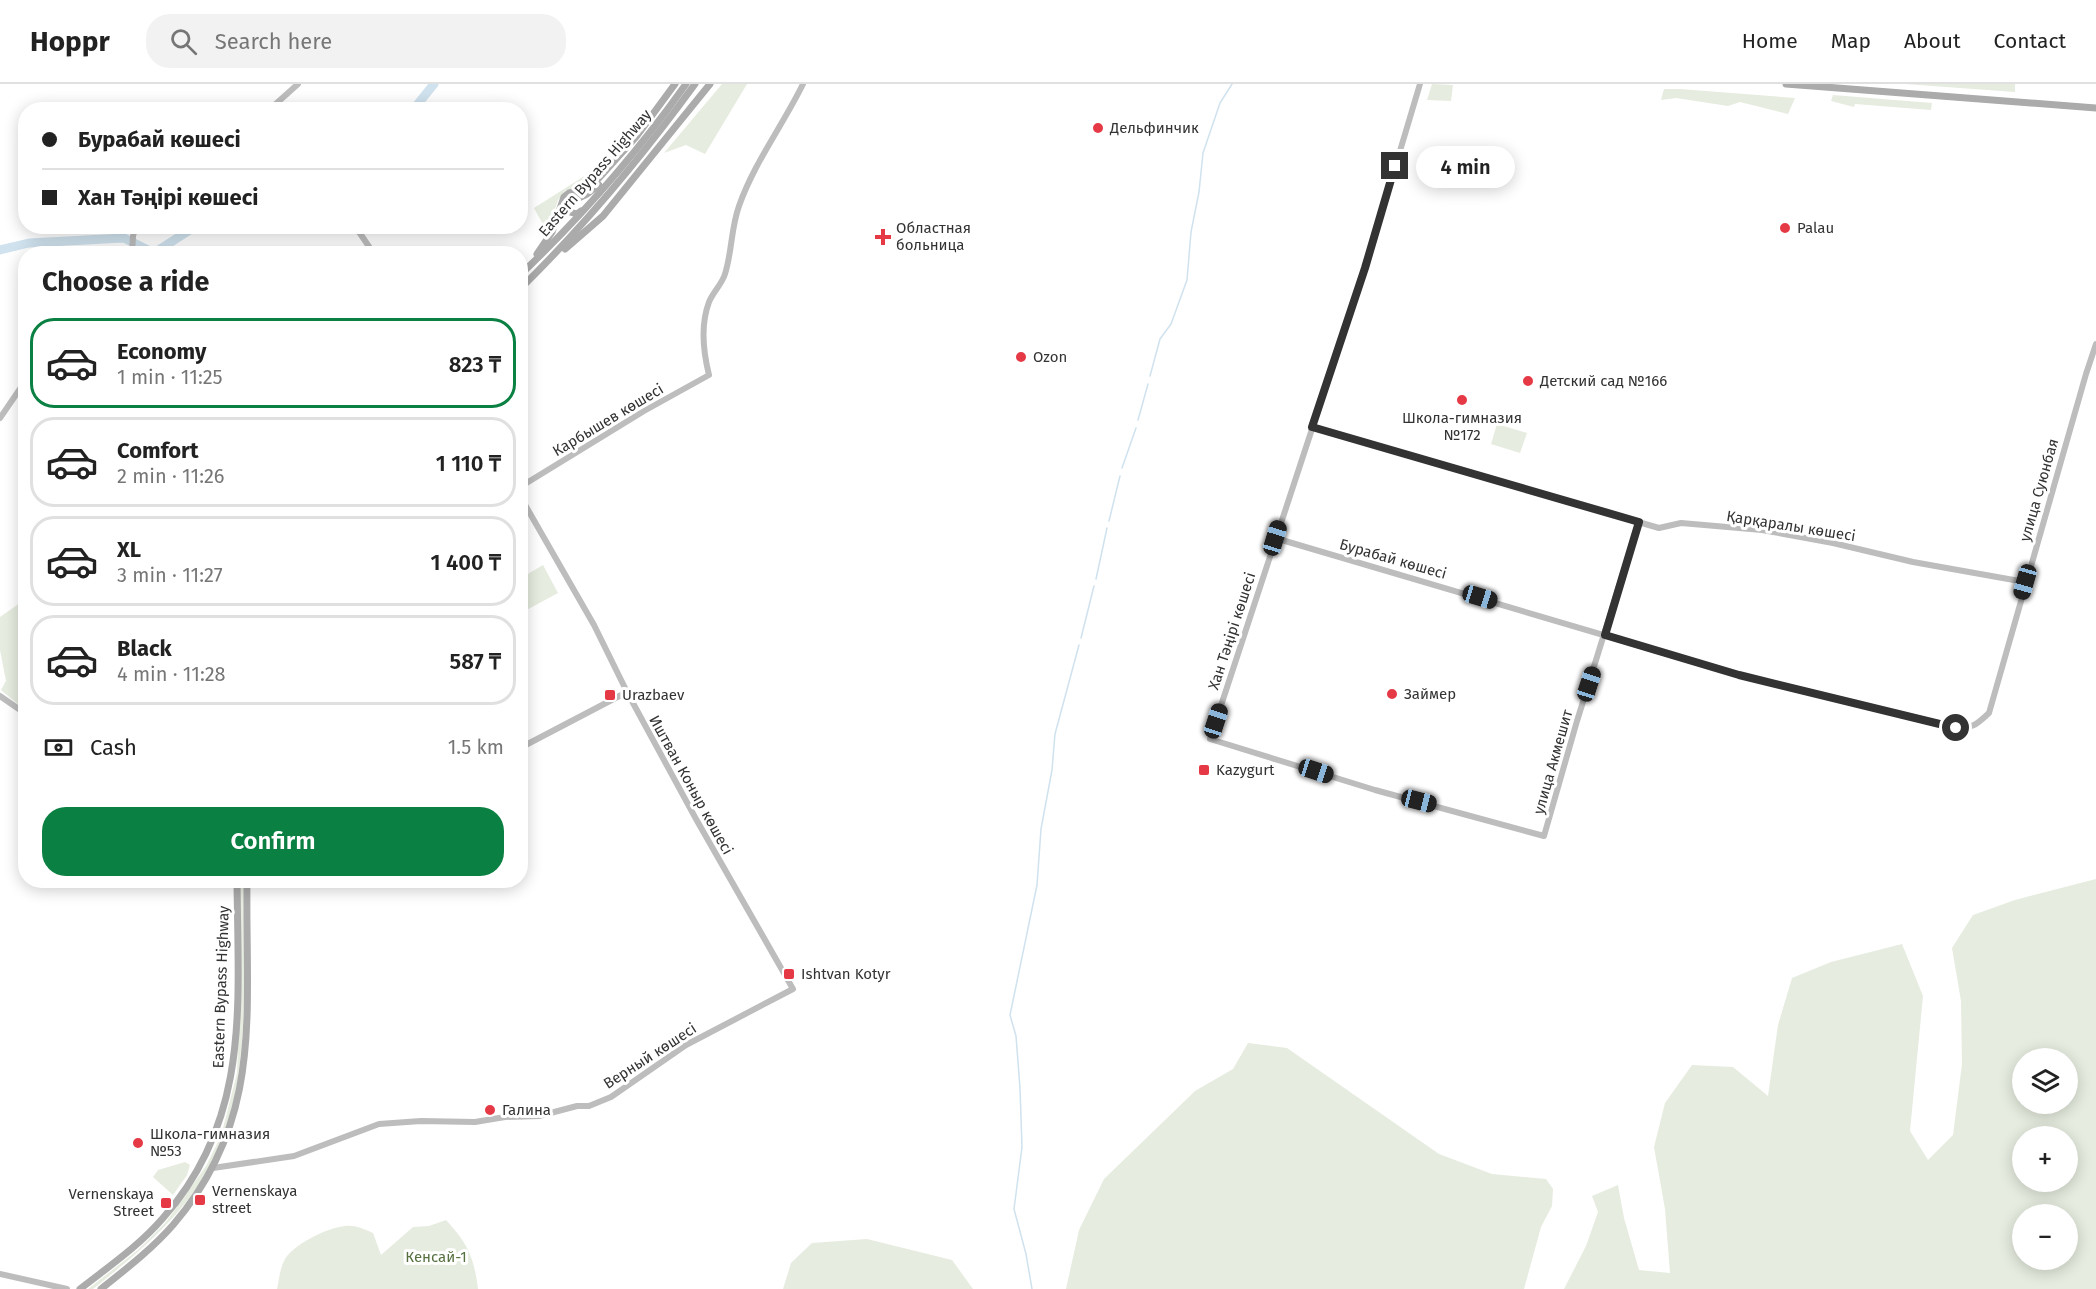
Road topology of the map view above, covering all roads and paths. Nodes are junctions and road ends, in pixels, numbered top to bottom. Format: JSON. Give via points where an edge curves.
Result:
{"nodes":[{"id":1,"x":298,"y":84,"type":"edge"},
{"id":2,"x":677,"y":84,"type":"edge"},
{"id":3,"x":686,"y":84,"type":"edge"},
{"id":4,"x":694,"y":84,"type":"edge"},
{"id":5,"x":710,"y":84,"type":"edge"},
{"id":6,"x":803,"y":84,"type":"edge"},
{"id":7,"x":1420,"y":84,"type":"edge"},
{"id":8,"x":1786,"y":84,"type":"edge"},
{"id":9,"x":278,"y":102,"type":"edge"},
{"id":10,"x":2096,"y":108,"type":"edge"},
{"id":11,"x":590,"y":204,"type":"junction"},
{"id":12,"x":528,"y":264,"type":"edge"},
{"id":13,"x":546,"y":264,"type":"junction"},
{"id":14,"x":528,"y":267,"type":"edge"},
{"id":15,"x":528,"y":281,"type":"edge"},
{"id":16,"x":2096,"y":344,"type":"edge"},
{"id":17,"x":18,"y":392,"type":"edge"},
{"id":18,"x":0,"y":418,"type":"edge"},
{"id":19,"x":1312,"y":427,"type":"junction"},
{"id":20,"x":528,"y":482,"type":"edge"},
{"id":21,"x":528,"y":510,"type":"edge"},
{"id":22,"x":1639,"y":522,"type":"junction"},
{"id":23,"x":1275,"y":538,"type":"junction"},
{"id":24,"x":2025,"y":582,"type":"junction"},
{"id":25,"x":1605,"y":635,"type":"junction"},
{"id":26,"x":627,"y":692,"type":"junction"},
{"id":27,"x":0,"y":696,"type":"edge"},
{"id":28,"x":18,"y":708,"type":"edge"},
{"id":29,"x":1956,"y":728,"type":"joint"},
{"id":30,"x":528,"y":744,"type":"edge"},
{"id":31,"x":1544,"y":836,"type":"joint"},
{"id":32,"x":237,"y":888,"type":"edge"},
{"id":33,"x":247,"y":888,"type":"edge"},
{"id":34,"x":793,"y":989,"type":"joint"},
{"id":35,"x":213,"y":1168,"type":"junction"},
{"id":36,"x":0,"y":1275,"type":"edge"},
{"id":37,"x":55,"y":1288,"type":"edge"},
{"id":38,"x":68,"y":1289,"type":"edge"},
{"id":39,"x":80,"y":1289,"type":"edge"},
{"id":40,"x":101,"y":1289,"type":"edge"}],
"edges":[{"from":1,"to":9,"type":"street"},
{"from":2,"to":11,"type":"main road","via":[[609,174],[588,194],[571,201],[568,209],[577,214]]},
{"from":2,"to":12,"type":"main road","via":[[595,183],[564,197],[550,235]]},
{"from":3,"to":11,"type":"main road","name":"Eastern Bypass Highway"},
{"from":4,"to":13,"type":"main road","name":"Eastern Bypass Highway","via":[[622,180]]},
{"from":5,"to":13,"type":"main road","via":[[603,216]]},
{"from":6,"to":20,"type":"street","name":"Карбышев көшесі","via":[[738,208],[725,275],[709,302],[704,320],[709,375]]},
{"from":7,"to":19,"type":"street","name":"Хан Тәңірі көшесі"},
{"from":8,"to":10,"type":"main road"},
{"from":11,"to":14,"type":"main road","name":"Eastern Bypass Highway"},
{"from":13,"to":15,"type":"main road","name":"Eastern Bypass Highway"},
{"from":16,"to":24,"type":"street","name":"улица Суюнбая"},
{"from":17,"to":18,"type":"street"},
{"from":19,"to":22,"type":"street","name":"Қарқаралы көшесі"},
{"from":19,"to":23,"type":"street","name":"Хан Тәңірі көшесі"},
{"from":21,"to":26,"type":"street","name":"Иштван Коныр көшесі","via":[[594,625]]},
{"from":22,"to":24,"type":"street","name":"Қарқаралы көшесі","via":[[1659,528],[1681,523],[1762,530]]},
{"from":22,"to":25,"type":"street","name":"улица Акмешит"},
{"from":23,"to":25,"type":"street","name":"Бурабай көшесі"},
{"from":23,"to":31,"type":"street","name":"Хан Тәңірі көшесі","via":[[1210,739]]},
{"from":24,"to":29,"type":"street","name":"улица Суюнбая","via":[[1989,712],[1978,724]]},
{"from":25,"to":29,"type":"street","name":"Бурабай көшесі","via":[[1739,675]]},
{"from":25,"to":31,"type":"street","name":"улица Акмешит"},
{"from":26,"to":30,"type":"street"},
{"from":26,"to":34,"type":"street","name":"Иштван Коныр көшесі"},
{"from":27,"to":28,"type":"street"},
{"from":32,"to":39,"type":"main road","name":"Eastern Bypass Highway","via":[[235,1046],[218,1129],[204,1160],[163,1219]]},
{"from":33,"to":35,"type":"main road","name":"Eastern Bypass Highway","via":[[246,1048],[237,1107]]},
{"from":34,"to":35,"type":"street","name":"Верный көшесі","via":[[694,1040],[611,1097],[589,1107],[475,1122],[379,1124],[286,1158]]},
{"from":35,"to":40,"type":"main road","name":"Eastern Bypass Highway","via":[[173,1225]]},
{"from":36,"to":37,"type":"street"},
{"from":37,"to":38,"type":"street"}]}
